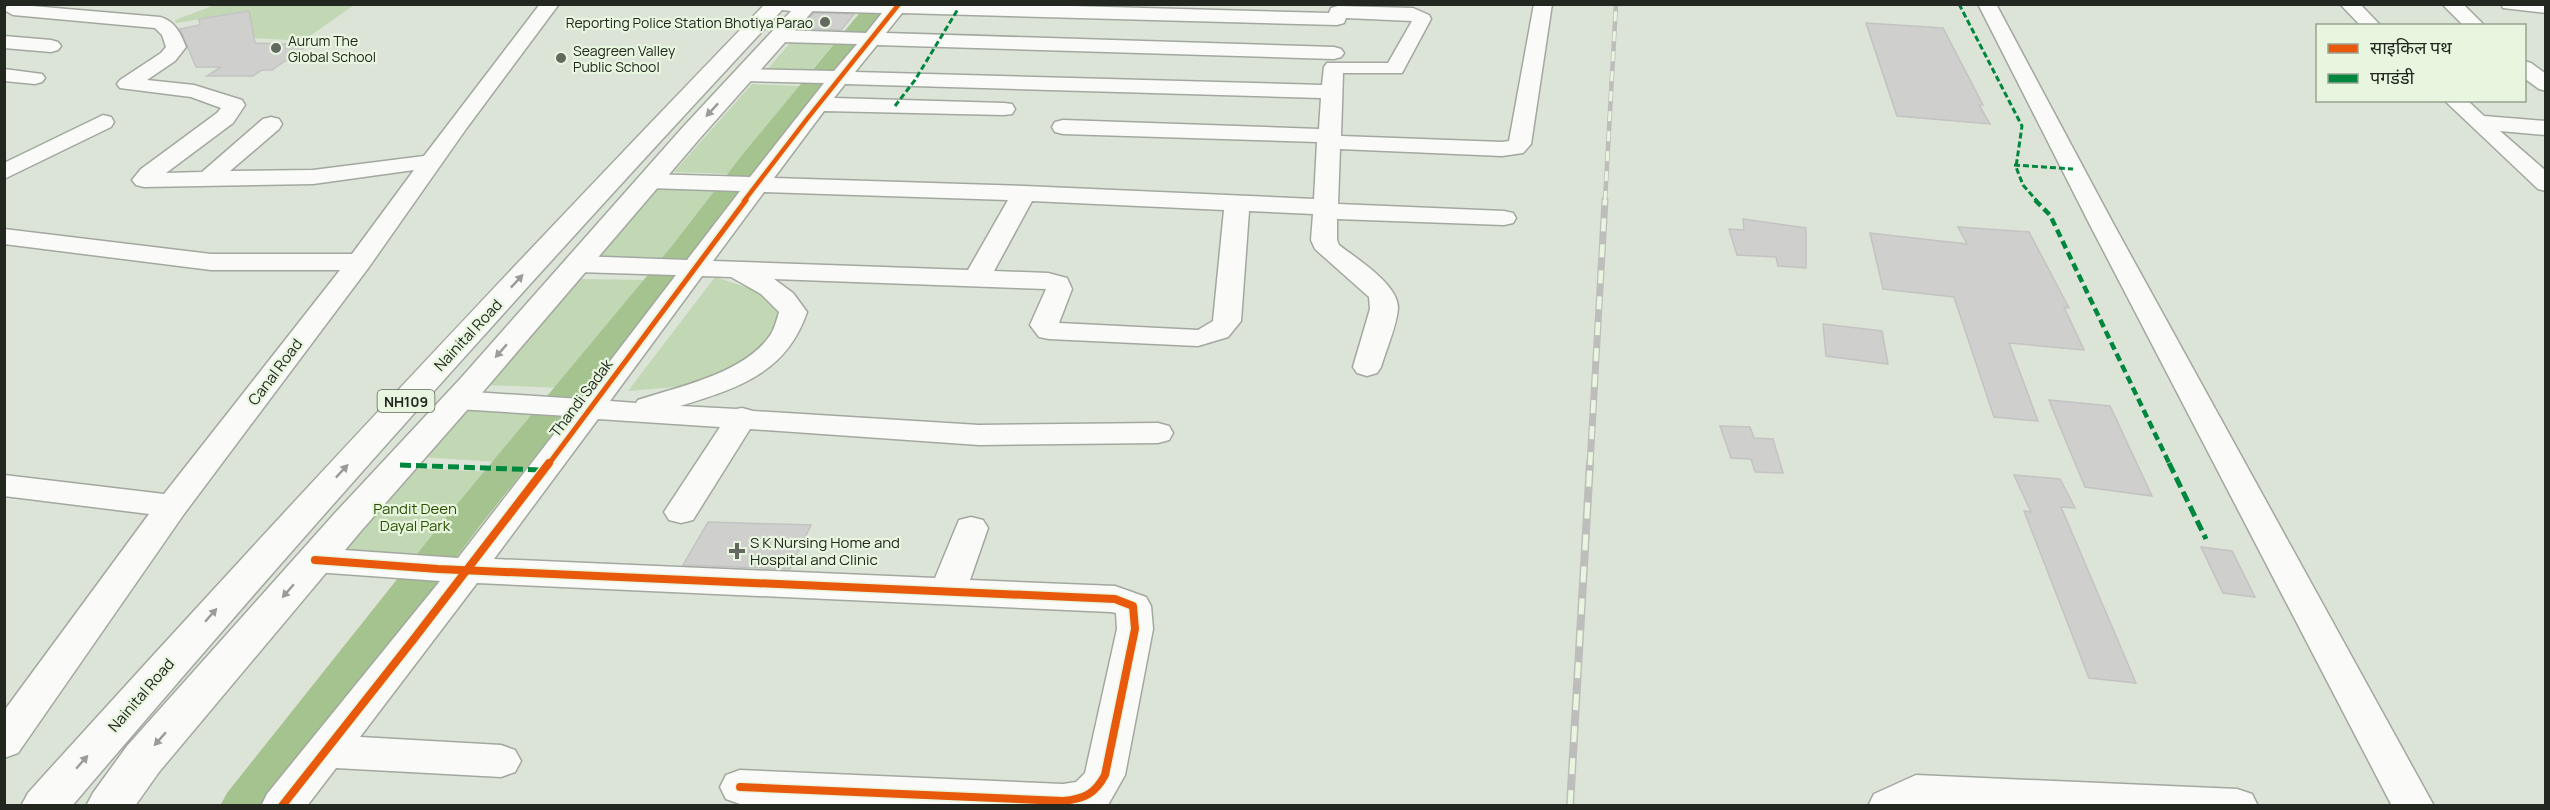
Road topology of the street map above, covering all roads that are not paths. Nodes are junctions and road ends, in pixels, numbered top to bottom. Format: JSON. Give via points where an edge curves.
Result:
{"nodes":[{"id":1,"x":550,"y":4,"type":"edge"},
{"id":2,"x":777,"y":4,"type":"edge"},
{"id":3,"x":1543,"y":4,"type":"edge"},
{"id":4,"x":1987,"y":4,"type":"edge"},
{"id":5,"x":2349,"y":4,"type":"edge"},
{"id":6,"x":2451,"y":4,"type":"edge"},
{"id":7,"x":2511,"y":4,"type":"edge"},
{"id":8,"x":808,"y":5,"type":"edge"},
{"id":9,"x":886,"y":7,"type":"edge"},
{"id":10,"x":2546,"y":7,"type":"edge"},
{"id":11,"x":14,"y":8,"type":"edge"},
{"id":12,"x":1060,"y":8,"type":"edge"},
{"id":13,"x":958,"y":9,"type":"junction"},
{"id":14,"x":1160,"y":9,"type":"edge"},
{"id":15,"x":1261,"y":11,"type":"edge"},
{"id":16,"x":1338,"y":12,"type":"edge"},
{"id":17,"x":2370,"y":24,"type":"edge"},
{"id":18,"x":2474,"y":24,"type":"edge"},
{"id":19,"x":781,"y":36,"type":"junction"},
{"id":20,"x":857,"y":40,"type":"junction"},
{"id":21,"x":4,"y":42,"type":"edge"},
{"id":22,"x":937,"y":42,"type":"junction"},
{"id":23,"x":51,"y":46,"type":"dead end"},
{"id":24,"x":1041,"y":46,"type":"junction"},
{"id":25,"x":1148,"y":49,"type":"junction"},
{"id":26,"x":1252,"y":51,"type":"junction"},
{"id":27,"x":1334,"y":60,"type":"junction"},
{"id":28,"x":2526,"y":69,"type":"edge"},
{"id":29,"x":4,"y":75,"type":"edge"},
{"id":30,"x":745,"y":75,"type":"junction"},
{"id":31,"x":35,"y":78,"type":"dead end"},
{"id":32,"x":915,"y":80,"type":"junction"},
{"id":33,"x":824,"y":84,"type":"junction"},
{"id":34,"x":1022,"y":84,"type":"junction"},
{"id":35,"x":2546,"y":85,"type":"edge"},
{"id":36,"x":1135,"y":87,"type":"junction"},
{"id":37,"x":1244,"y":90,"type":"junction"},
{"id":38,"x":1331,"y":92,"type":"junction"},
{"id":39,"x":2456,"y":102,"type":"edge"},
{"id":40,"x":895,"y":106,"type":"junction"},
{"id":41,"x":1004,"y":109,"type":"dead end"},
{"id":42,"x":103,"y":122,"type":"dead end"},
{"id":43,"x":2478,"y":122,"type":"junction"},
{"id":44,"x":271,"y":124,"type":"dead end"},
{"id":45,"x":1064,"y":127,"type":"dead end"},
{"id":46,"x":2546,"y":128,"type":"edge"},
{"id":47,"x":1328,"y":139,"type":"junction"},
{"id":48,"x":430,"y":162,"type":"junction"},
{"id":49,"x":4,"y":172,"type":"edge"},
{"id":50,"x":208,"y":179,"type":"junction"},
{"id":51,"x":649,"y":181,"type":"junction"},
{"id":52,"x":744,"y":183,"type":"junction"},
{"id":53,"x":2546,"y":184,"type":"edge"},
{"id":54,"x":1024,"y":193,"type":"junction"},
{"id":55,"x":1237,"y":203,"type":"junction"},
{"id":56,"x":1326,"y":209,"type":"junction"},
{"id":57,"x":1504,"y":218,"type":"dead end"},
{"id":58,"x":4,"y":236,"type":"edge"},
{"id":59,"x":360,"y":262,"type":"junction"},
{"id":60,"x":577,"y":264,"type":"junction"},
{"id":61,"x":680,"y":267,"type":"junction"},
{"id":62,"x":735,"y":270,"type":"junction"},
{"id":63,"x":977,"y":278,"type":"junction"},
{"id":64,"x":1367,"y":367,"type":"dead end"},
{"id":65,"x":410,"y":398,"type":"junction"},
{"id":66,"x":458,"y":400,"type":"junction"},
{"id":67,"x":567,"y":407,"type":"junction"},
{"id":68,"x":636,"y":411,"type":"junction"},
{"id":69,"x":742,"y":417,"type":"junction"},
{"id":70,"x":1158,"y":433,"type":"dead end"},
{"id":71,"x":4,"y":484,"type":"edge"},
{"id":72,"x":172,"y":506,"type":"junction"},
{"id":73,"x":681,"y":512,"type":"dead end"},
{"id":74,"x":971,"y":528,"type":"dead end"},
{"id":75,"x":315,"y":560,"type":"junction"},
{"id":76,"x":440,"y":568,"type":"junction"},
{"id":77,"x":948,"y":591,"type":"junction"},
{"id":78,"x":18,"y":701,"type":"edge"},
{"id":79,"x":4,"y":742,"type":"edge"},
{"id":80,"x":327,"y":751,"type":"junction"},
{"id":81,"x":501,"y":761,"type":"dead end"},
{"id":82,"x":740,"y":787,"type":"dead end"},
{"id":83,"x":1025,"y":802,"type":"edge"},
{"id":84,"x":44,"y":806,"type":"edge"},
{"id":85,"x":109,"y":806,"type":"edge"},
{"id":86,"x":282,"y":806,"type":"edge"},
{"id":87,"x":1889,"y":806,"type":"edge"},
{"id":88,"x":2237,"y":806,"type":"edge"},
{"id":89,"x":2413,"y":806,"type":"edge"}],
"edges":[{"from":1,"to":48,"type":"street","name":"Canal Road"},
{"from":2,"to":8,"type":"highway"},
{"from":65,"to":2,"type":"highway","name":"Nainital Road","number":"NH109","one_way":true},
{"from":3,"to":47,"type":"street","via":[[1520,144],[1515,148]]},
{"from":4,"to":89,"type":"street"},
{"from":5,"to":17,"type":"street"},
{"from":6,"to":18,"type":"street"},
{"from":7,"to":10,"type":"street"},
{"from":8,"to":9,"type":"street"},
{"from":8,"to":19,"type":"highway","number":"NH109"},
{"from":9,"to":13,"type":"street"},
{"from":9,"to":20,"type":"street","name":"Thandi Sadak"},
{"from":11,"to":50,"type":"street","via":[[160,23],[171,33],[176,47],[168,57],[127,84],[194,91],[234,105],[225,118],[144,180]]},
{"from":12,"to":13,"type":"street"},
{"from":12,"to":14,"type":"street"},
{"from":12,"to":24,"type":"street"},
{"from":13,"to":22,"type":"street"},
{"from":14,"to":15,"type":"street"},
{"from":14,"to":25,"type":"street"},
{"from":15,"to":16,"type":"street"},
{"from":15,"to":26,"type":"street"},
{"from":16,"to":27,"type":"street"},
{"from":16,"to":27,"type":"street","via":[[1413,14],[1422,19],[1395,69]]},
{"from":19,"to":20,"type":"street"},
{"from":19,"to":30,"type":"highway","number":"NH109"},
{"from":20,"to":22,"type":"street"},
{"from":20,"to":33,"type":"street","name":"Thandi Sadak"},
{"from":21,"to":23,"type":"street"},
{"from":22,"to":24,"type":"street"},
{"from":22,"to":32,"type":"street"},
{"from":24,"to":25,"type":"street"},
{"from":24,"to":34,"type":"street"},
{"from":25,"to":26,"type":"street"},
{"from":25,"to":36,"type":"street"},
{"from":26,"to":27,"type":"street"},
{"from":26,"to":37,"type":"street"},
{"from":27,"to":38,"type":"street"},
{"from":28,"to":35,"type":"street"},
{"from":29,"to":31,"type":"street"},
{"from":30,"to":33,"type":"street"},
{"from":30,"to":51,"type":"highway","number":"NH109","one_way":true},
{"from":32,"to":33,"type":"street"},
{"from":32,"to":34,"type":"street"},
{"from":32,"to":40,"type":"street"},
{"from":33,"to":40,"type":"street"},
{"from":33,"to":52,"type":"street","name":"Thandi Sadak"},
{"from":34,"to":36,"type":"street"},
{"from":36,"to":37,"type":"street"},
{"from":37,"to":38,"type":"street"},
{"from":38,"to":47,"type":"street"},
{"from":39,"to":43,"type":"street"},
{"from":40,"to":41,"type":"street"},
{"from":42,"to":49,"type":"street"},
{"from":43,"to":46,"type":"street"},
{"from":43,"to":53,"type":"street"},
{"from":44,"to":50,"type":"street"},
{"from":45,"to":47,"type":"street"},
{"from":47,"to":56,"type":"street"},
{"from":48,"to":50,"type":"street","via":[[313,177]]},
{"from":48,"to":59,"type":"street","name":"Canal Road"},
{"from":51,"to":52,"type":"street"},
{"from":51,"to":60,"type":"highway","number":"NH109"},
{"from":52,"to":54,"type":"street"},
{"from":52,"to":61,"type":"street","name":"Thandi Sadak"},
{"from":54,"to":55,"type":"street"},
{"from":54,"to":63,"type":"street"},
{"from":55,"to":56,"type":"street"},
{"from":55,"to":63,"type":"street","via":[[1227,321],[1213,335],[1198,338],[1049,331],[1044,325],[1058,284]]},
{"from":56,"to":57,"type":"street"},
{"from":56,"to":64,"type":"street","via":[[1324,240],[1328,249],[1382,296],[1384,309]]},
{"from":58,"to":59,"type":"street","via":[[211,262]]},
{"from":59,"to":72,"type":"street","name":"Canal Road"},
{"from":60,"to":61,"type":"street"},
{"from":60,"to":66,"type":"highway","number":"NH109","one_way":true},
{"from":61,"to":62,"type":"street"},
{"from":61,"to":67,"type":"street","name":"Thandi Sadak"},
{"from":62,"to":63,"type":"street"},
{"from":62,"to":68,"type":"street","via":[[771,289],[788,302],[793,312],[790,328],[774,351],[754,366],[716,383]]},
{"from":65,"to":66,"type":"highway"},
{"from":84,"to":65,"type":"highway","name":"Nainital Road","number":"NH109","one_way":true,"via":[[237,585]]},
{"from":66,"to":67,"type":"street"},
{"from":66,"to":75,"type":"highway","number":"NH109"},
{"from":67,"to":68,"type":"street"},
{"from":67,"to":76,"type":"street","name":"Thandi Sadak"},
{"from":68,"to":69,"type":"street"},
{"from":69,"to":70,"type":"street","via":[[979,435]]},
{"from":69,"to":73,"type":"street"},
{"from":71,"to":72,"type":"street"},
{"from":72,"to":78,"type":"street","name":"Canal Road"},
{"from":74,"to":77,"type":"street"},
{"from":75,"to":76,"type":"street"},
{"from":75,"to":85,"type":"highway","number":"NH109","one_way":true,"via":[[143,759]]},
{"from":76,"to":77,"type":"street"},
{"from":76,"to":80,"type":"street","name":"Thandi Sadak"},
{"from":77,"to":83,"type":"street","via":[[1115,599],[1133,606],[1135,629],[1097,792],[1082,799]]},
{"from":78,"to":79,"type":"street","name":"Canal Road"},
{"from":80,"to":81,"type":"street"},
{"from":80,"to":86,"type":"street","name":"Thandi Sadak"},
{"from":82,"to":83,"type":"street"},
{"from":87,"to":88,"type":"street","via":[[1916,792]]}]}
